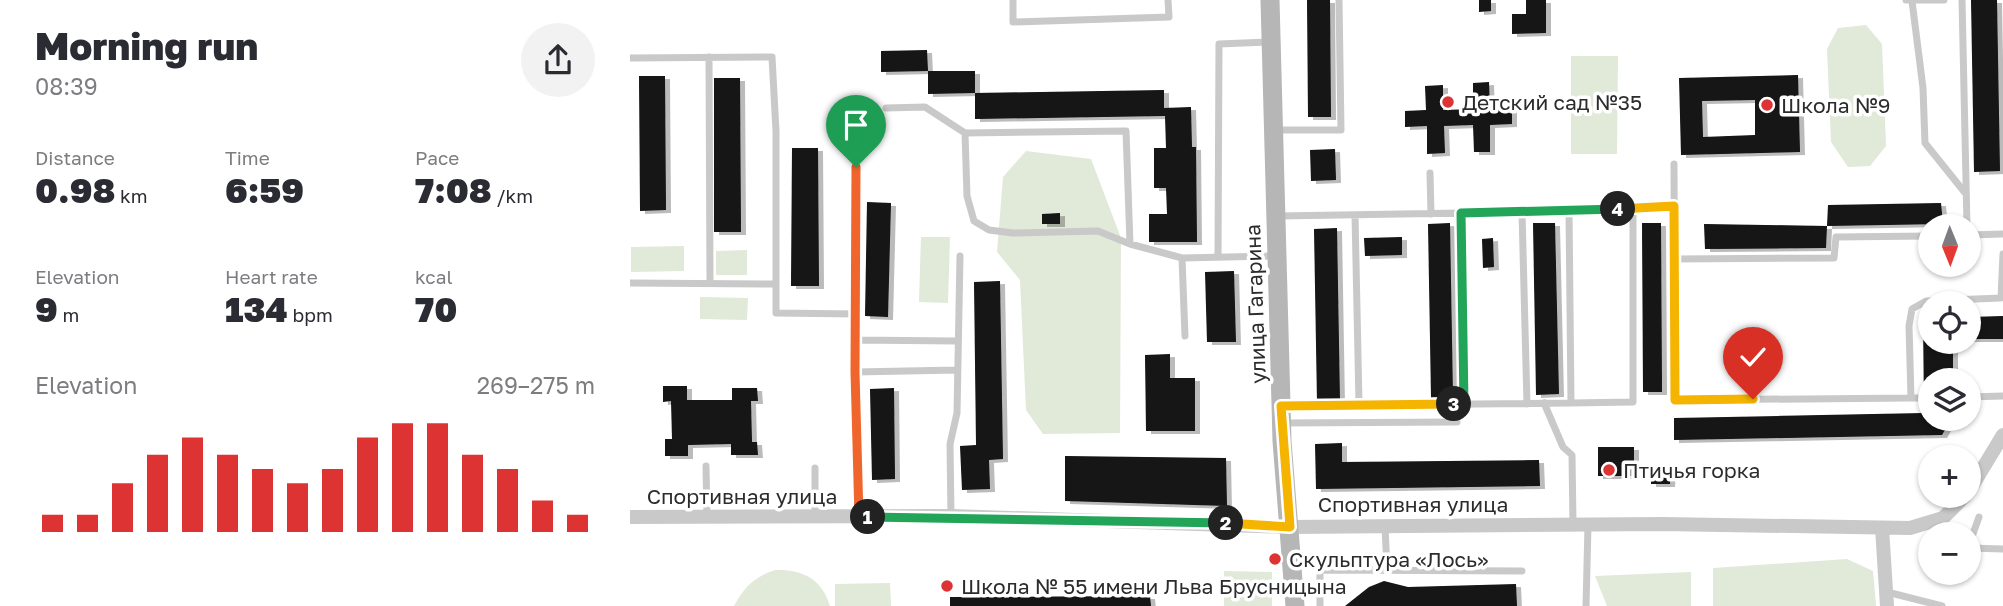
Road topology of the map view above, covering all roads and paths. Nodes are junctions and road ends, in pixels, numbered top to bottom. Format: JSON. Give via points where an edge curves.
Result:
{"nodes":[{"id":1,"x":1013,"y":0,"type":"edge"},
{"id":2,"x":1168,"y":0,"type":"edge"},
{"id":3,"x":1270,"y":0,"type":"edge"},
{"id":4,"x":1339,"y":0,"type":"edge"},
{"id":5,"x":1944,"y":0,"type":"edge"},
{"id":6,"x":1962,"y":0,"type":"edge"},
{"id":7,"x":1909,"y":1,"type":"edge"},
{"id":8,"x":1271,"y":42,"type":"junction"},
{"id":9,"x":709,"y":57,"type":"junction"},
{"id":10,"x":630,"y":58,"type":"edge"},
{"id":11,"x":886,"y":107,"type":"dead end"},
{"id":12,"x":1273,"y":131,"type":"junction"},
{"id":13,"x":965,"y":133,"type":"junction"},
{"id":14,"x":1674,"y":164,"type":"dead end"},
{"id":15,"x":856,"y":167,"type":"dead end"},
{"id":16,"x":1430,"y":173,"type":"dead end"},
{"id":17,"x":1966,"y":194,"type":"junction"},
{"id":18,"x":1674,"y":206,"type":"junction"},
{"id":19,"x":1633,"y":208,"type":"junction"},
{"id":20,"x":1569,"y":211,"type":"junction"},
{"id":21,"x":1522,"y":212,"type":"junction"},
{"id":22,"x":1461,"y":213,"type":"junction"},
{"id":23,"x":1431,"y":214,"type":"junction"},
{"id":24,"x":1967,"y":214,"type":"edge"},
{"id":25,"x":1355,"y":215,"type":"junction"},
{"id":26,"x":1275,"y":216,"type":"junction"},
{"id":27,"x":2003,"y":234,"type":"edge"},
{"id":28,"x":1981,"y":235,"type":"edge"},
{"id":29,"x":1918,"y":236,"type":"edge"},
{"id":30,"x":1130,"y":244,"type":"junction"},
{"id":31,"x":2003,"y":254,"type":"edge"},
{"id":32,"x":960,"y":256,"type":"dead end"},
{"id":33,"x":1275,"y":256,"type":"junction"},
{"id":34,"x":1218,"y":257,"type":"junction"},
{"id":35,"x":1182,"y":258,"type":"junction"},
{"id":36,"x":1675,"y":259,"type":"junction"},
{"id":37,"x":630,"y":283,"type":"edge"},
{"id":38,"x":710,"y":283,"type":"junction"},
{"id":39,"x":776,"y":284,"type":"junction"},
{"id":40,"x":856,"y":314,"type":"junction"},
{"id":41,"x":1185,"y":336,"type":"dead end"},
{"id":42,"x":855,"y":340,"type":"junction"},
{"id":43,"x":957,"y":341,"type":"junction"},
{"id":44,"x":957,"y":370,"type":"junction"},
{"id":45,"x":855,"y":372,"type":"junction"},
{"id":46,"x":2003,"y":396,"type":"edge"},
{"id":47,"x":1981,"y":397,"type":"edge"},
{"id":48,"x":1910,"y":398,"type":"junction"},
{"id":49,"x":1918,"y":398,"type":"edge"},
{"id":50,"x":1544,"y":403,"type":"junction"},
{"id":51,"x":1571,"y":403,"type":"junction"},
{"id":52,"x":1359,"y":404,"type":"junction"},
{"id":53,"x":1464,"y":404,"type":"junction"},
{"id":54,"x":1527,"y":404,"type":"junction"},
{"id":55,"x":1281,"y":415,"type":"junction"},
{"id":56,"x":1457,"y":422,"type":"dead end"},
{"id":57,"x":2003,"y":435,"type":"edge"},
{"id":58,"x":706,"y":466,"type":"dead end"},
{"id":59,"x":815,"y":468,"type":"dead end"},
{"id":60,"x":1981,"y":470,"type":"edge"},
{"id":61,"x":1953,"y":508,"type":"edge"},
{"id":62,"x":707,"y":516,"type":"junction"},
{"id":63,"x":951,"y":516,"type":"junction"},
{"id":64,"x":630,"y":517,"type":"edge"},
{"id":65,"x":815,"y":517,"type":"junction"},
{"id":66,"x":859,"y":517,"type":"junction"},
{"id":67,"x":1979,"y":517,"type":"dead end"},
{"id":68,"x":1977,"y":522,"type":"edge"},
{"id":69,"x":1581,"y":524,"type":"junction"},
{"id":70,"x":1385,"y":526,"type":"junction"},
{"id":71,"x":1290,"y":527,"type":"junction"},
{"id":72,"x":1882,"y":528,"type":"junction"},
{"id":73,"x":1981,"y":548,"type":"edge"},
{"id":74,"x":2003,"y":549,"type":"edge"},
{"id":75,"x":1387,"y":570,"type":"junction"},
{"id":76,"x":1522,"y":570,"type":"dead end"},
{"id":77,"x":1887,"y":599,"type":"edge"},
{"id":78,"x":1295,"y":606,"type":"edge"},
{"id":79,"x":1320,"y":606,"type":"edge"},
{"id":80,"x":1586,"y":606,"type":"edge"},
{"id":81,"x":1942,"y":606,"type":"edge"}],
"edges":[{"from":1,"to":2,"type":"lane","via":[[1013,22],[1168,18]]},
{"from":3,"to":8,"type":"street","name":"улица Гагарина"},
{"from":4,"to":12,"type":"lane","via":[[1341,130]]},
{"from":5,"to":7,"type":"lane"},
{"from":6,"to":17,"type":"lane"},
{"from":7,"to":17,"type":"lane","via":[[1923,88],[1925,143]]},
{"from":8,"to":12,"type":"street","name":"улица Гагарина"},
{"from":8,"to":34,"type":"lane","via":[[1220,44]]},
{"from":9,"to":10,"type":"lane"},
{"from":9,"to":38,"type":"lane"},
{"from":9,"to":39,"type":"lane","via":[[772,57]]},
{"from":11,"to":13,"type":"lane","via":[[925,107]]},
{"from":12,"to":26,"type":"street","name":"улица Гагарина"},
{"from":13,"to":30,"type":"lane","via":[[967,196],[974,221],[989,230],[1013,233],[1098,232]]},
{"from":13,"to":30,"type":"lane","via":[[1126,131]]},
{"from":14,"to":18,"type":"lane"},
{"from":15,"to":40,"type":"lane"},
{"from":16,"to":23,"type":"lane"},
{"from":17,"to":24,"type":"lane"},
{"from":18,"to":19,"type":"lane"},
{"from":18,"to":36,"type":"lane"},
{"from":19,"to":20,"type":"lane"},
{"from":19,"to":51,"type":"lane","via":[[1633,402]]},
{"from":20,"to":21,"type":"lane"},
{"from":20,"to":51,"type":"lane"},
{"from":21,"to":22,"type":"lane"},
{"from":21,"to":54,"type":"lane"},
{"from":22,"to":23,"type":"lane"},
{"from":22,"to":53,"type":"lane"},
{"from":23,"to":25,"type":"lane"},
{"from":25,"to":26,"type":"lane"},
{"from":25,"to":52,"type":"lane"},
{"from":26,"to":33,"type":"street","name":"улица Гагарина"},
{"from":27,"to":28,"type":"lane"},
{"from":29,"to":36,"type":"lane","via":[[1836,237],[1834,258]]},
{"from":30,"to":35,"type":"lane"},
{"from":31,"to":48,"type":"lane","via":[[2001,298],[1926,301],[1912,309]]},
{"from":32,"to":43,"type":"lane"},
{"from":33,"to":34,"type":"lane"},
{"from":33,"to":55,"type":"street","name":"улица Гагарина"},
{"from":34,"to":35,"type":"lane"},
{"from":35,"to":41,"type":"lane"},
{"from":36,"to":48,"type":"lane","via":[[1675,400]]},
{"from":37,"to":38,"type":"lane"},
{"from":38,"to":39,"type":"lane"},
{"from":39,"to":40,"type":"lane","via":[[776,313]]},
{"from":40,"to":42,"type":"lane"},
{"from":42,"to":43,"type":"lane"},
{"from":42,"to":45,"type":"lane"},
{"from":43,"to":44,"type":"lane"},
{"from":44,"to":45,"type":"lane"},
{"from":44,"to":63,"type":"lane","via":[[957,413],[950,444]]},
{"from":45,"to":66,"type":"lane"},
{"from":46,"to":47,"type":"lane"},
{"from":48,"to":49,"type":"lane"},
{"from":50,"to":51,"type":"lane"},
{"from":50,"to":54,"type":"lane"},
{"from":50,"to":69,"type":"lane","via":[[1563,447],[1572,455]]},
{"from":52,"to":53,"type":"lane"},
{"from":52,"to":55,"type":"lane"},
{"from":53,"to":54,"type":"lane"},
{"from":55,"to":56,"type":"lane"},
{"from":55,"to":71,"type":"street","name":"улица Гагарина"},
{"from":57,"to":60,"type":"street"},
{"from":58,"to":62,"type":"lane"},
{"from":59,"to":65,"type":"lane"},
{"from":61,"to":72,"type":"street","name":"Спортивная улица","via":[[1943,518],[1910,528]]},
{"from":62,"to":64,"type":"street","name":"Спортивная улица"},
{"from":62,"to":65,"type":"street","name":"Спортивная улица"},
{"from":63,"to":66,"type":"street","name":"Спортивная улица"},
{"from":63,"to":71,"type":"street","name":"Спортивная улица"},
{"from":65,"to":66,"type":"street","name":"Спортивная улица"},
{"from":67,"to":68,"type":"lane"},
{"from":69,"to":70,"type":"street","name":"Спортивная улица"},
{"from":69,"to":72,"type":"street","name":"Спортивная улица"},
{"from":69,"to":80,"type":"lane"},
{"from":70,"to":71,"type":"street","name":"Спортивная улица"},
{"from":70,"to":75,"type":"lane"},
{"from":71,"to":78,"type":"street","name":"улица Гагарина"},
{"from":72,"to":77,"type":"street"},
{"from":73,"to":74,"type":"lane"},
{"from":75,"to":76,"type":"lane"},
{"from":75,"to":79,"type":"lane","via":[[1320,570]]},
{"from":77,"to":81,"type":"lane"}]}
